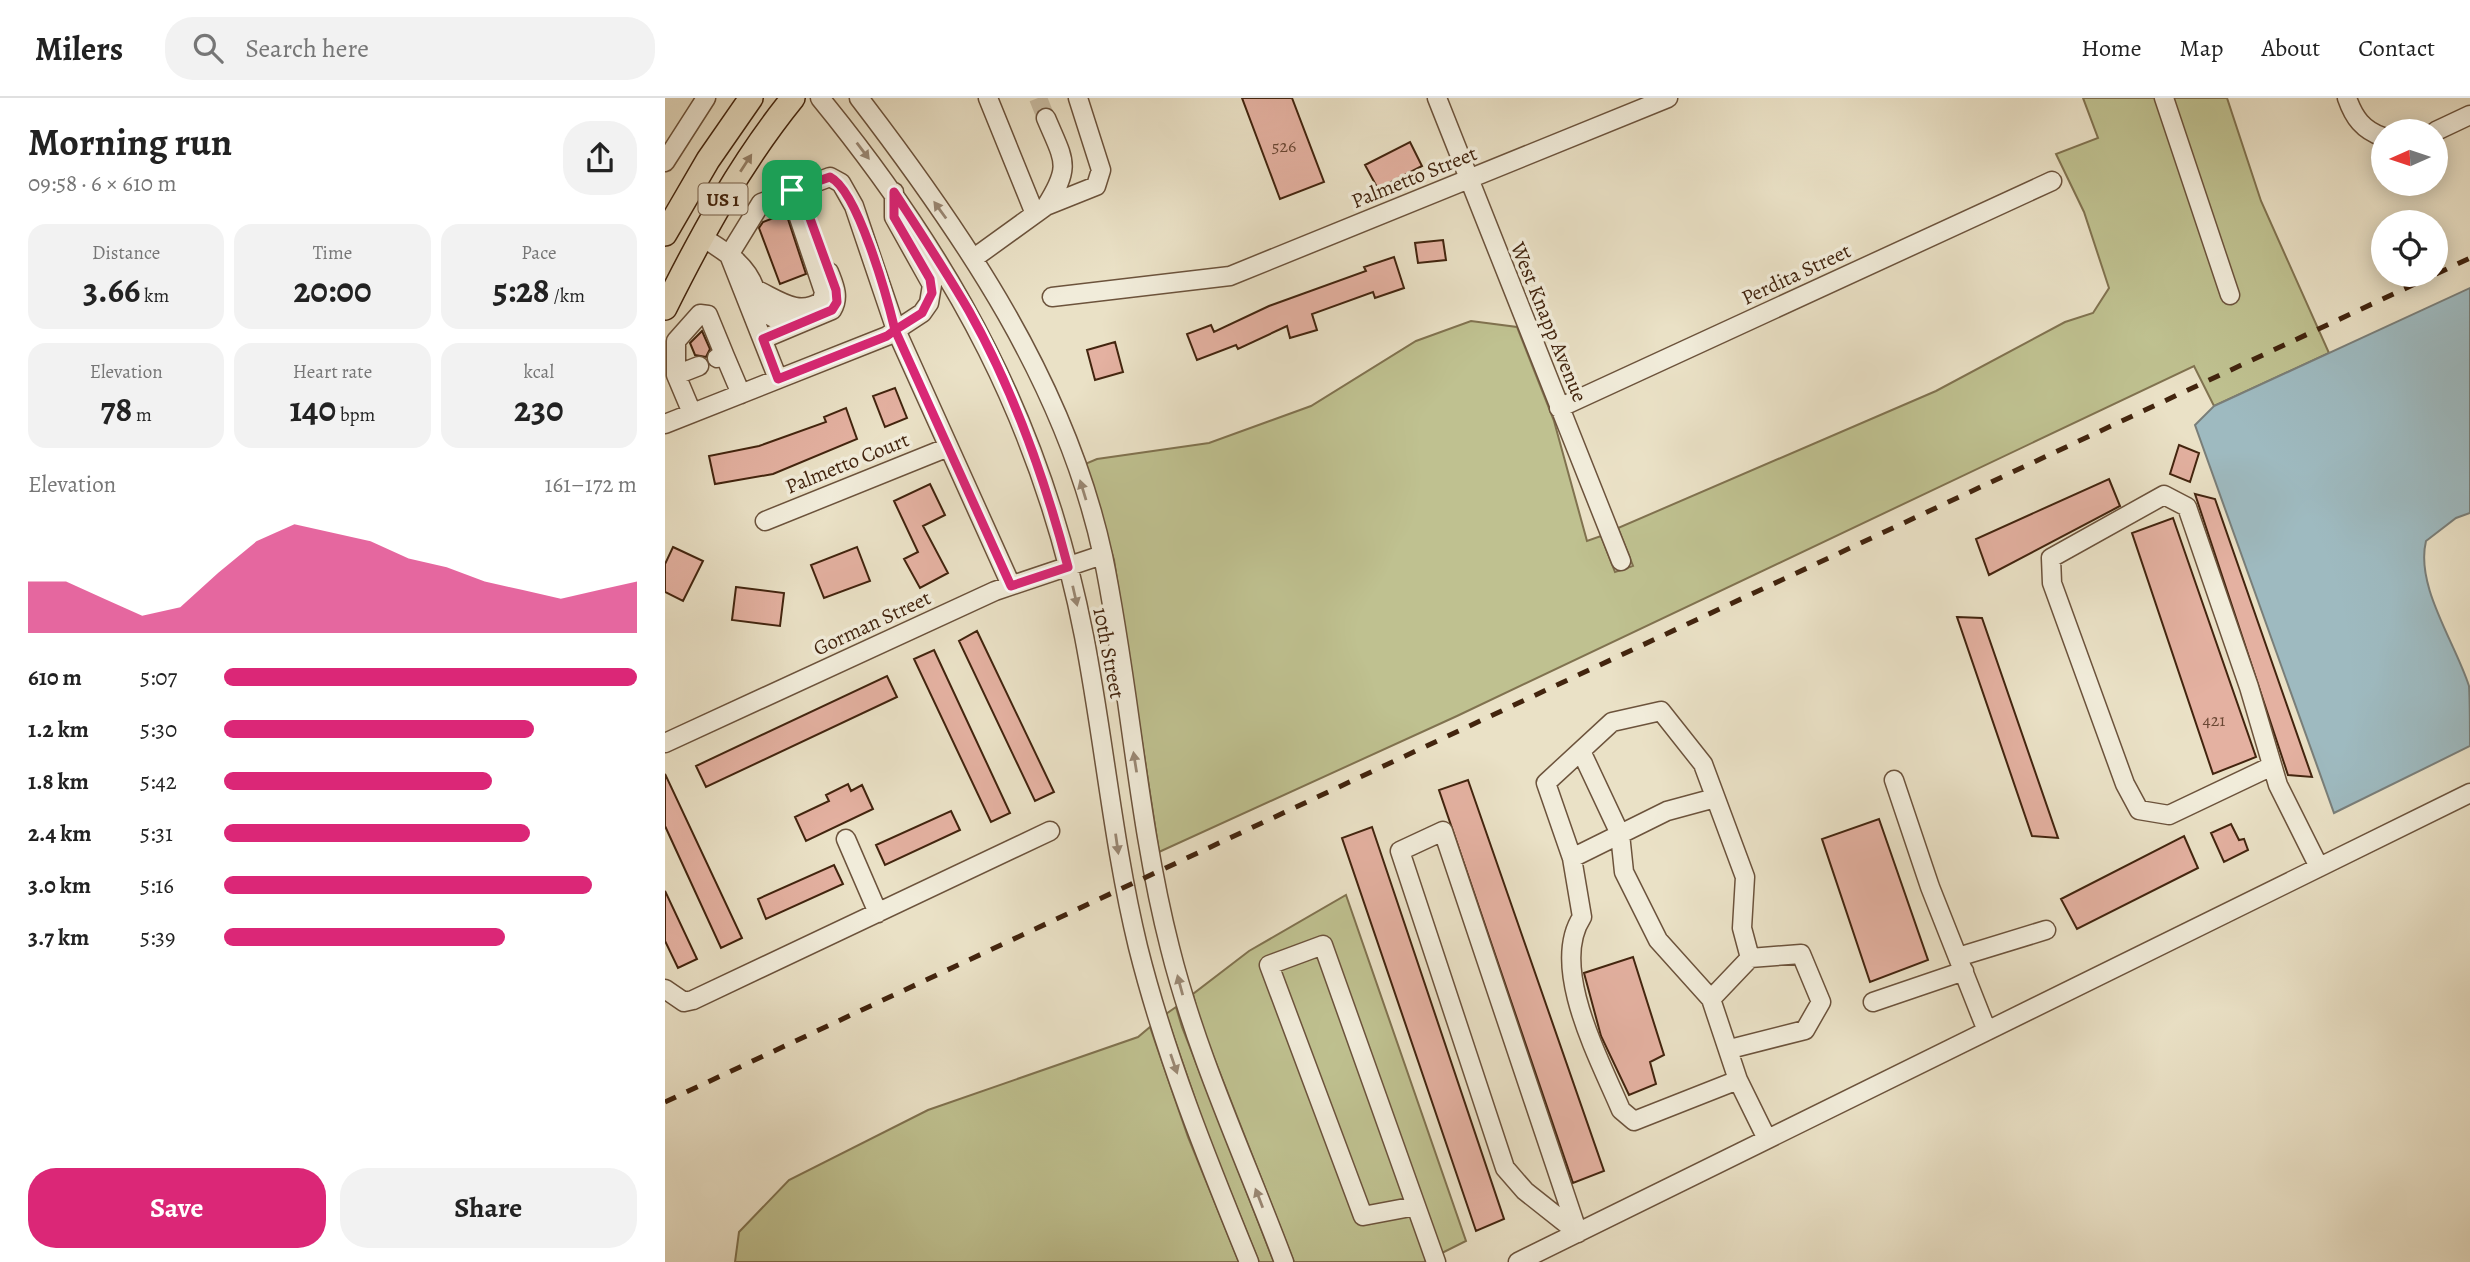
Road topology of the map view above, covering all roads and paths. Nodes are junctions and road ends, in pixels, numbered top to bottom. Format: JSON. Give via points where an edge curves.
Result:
{"nodes":[{"id":1,"x":706,"y":98,"type":"edge"},
{"id":2,"x":751,"y":98,"type":"edge"},
{"id":3,"x":793,"y":98,"type":"edge"},
{"id":4,"x":820,"y":98,"type":"edge"},
{"id":5,"x":859,"y":98,"type":"edge"},
{"id":6,"x":988,"y":98,"type":"edge"},
{"id":7,"x":1078,"y":98,"type":"edge"},
{"id":8,"x":1437,"y":98,"type":"edge"},
{"id":9,"x":1668,"y":98,"type":"edge"},
{"id":10,"x":2164,"y":98,"type":"edge"},
{"id":11,"x":2347,"y":98,"type":"edge"},
{"id":12,"x":2470,"y":115,"type":"edge"},
{"id":13,"x":1046,"y":118,"type":"tunnel mouth"},
{"id":14,"x":2448,"y":125,"type":"edge"},
{"id":15,"x":2371,"y":133,"type":"edge"},
{"id":16,"x":665,"y":162,"type":"edge"},
{"id":17,"x":1468,"y":180,"type":"junction"},
{"id":18,"x":2052,"y":181,"type":"dead end"},
{"id":19,"x":791,"y":190,"type":"junction"},
{"id":20,"x":894,"y":192,"type":"junction"},
{"id":21,"x":1041,"y":210,"type":"junction"},
{"id":22,"x":665,"y":234,"type":"edge"},
{"id":23,"x":702,"y":237,"type":"junction"},
{"id":24,"x":729,"y":255,"type":"junction"},
{"id":25,"x":974,"y":258,"type":"junction"},
{"id":26,"x":2229,"y":295,"type":"dead end"},
{"id":27,"x":1052,"y":298,"type":"dead end"},
{"id":28,"x":665,"y":308,"type":"edge"},
{"id":29,"x":895,"y":330,"type":"junction"},
{"id":30,"x":763,"y":339,"type":"junction"},
{"id":31,"x":699,"y":366,"type":"dead end"},
{"id":32,"x":676,"y":375,"type":"junction"},
{"id":33,"x":778,"y":379,"type":"junction"},
{"id":34,"x":741,"y":394,"type":"junction"},
{"id":35,"x":1559,"y":408,"type":"junction"},
{"id":36,"x":692,"y":413,"type":"junction"},
{"id":37,"x":665,"y":422,"type":"edge"},
{"id":38,"x":946,"y":447,"type":"junction"},
{"id":39,"x":765,"y":521,"type":"dead end"},
{"id":40,"x":1103,"y":555,"type":"junction"},
{"id":41,"x":1621,"y":561,"type":"dead end"},
{"id":42,"x":1068,"y":567,"type":"junction"},
{"id":43,"x":1011,"y":586,"type":"junction"},
{"id":44,"x":665,"y":743,"type":"edge"},
{"id":45,"x":1581,"y":751,"type":"junction"},
{"id":46,"x":2272,"y":766,"type":"junction"},
{"id":47,"x":1894,"y":780,"type":"dead end"},
{"id":48,"x":2470,"y":793,"type":"edge"},
{"id":49,"x":1715,"y":798,"type":"junction"},
{"id":50,"x":1142,"y":805,"type":"junction"},
{"id":51,"x":1112,"y":810,"type":"junction"},
{"id":52,"x":1051,"y":831,"type":"dead end"},
{"id":53,"x":1619,"y":834,"type":"junction"},
{"id":54,"x":846,"y":839,"type":"dead end"},
{"id":55,"x":1572,"y":858,"type":"junction"},
{"id":56,"x":2319,"y":867,"type":"junction"},
{"id":57,"x":878,"y":913,"type":"junction"},
{"id":58,"x":2046,"y":930,"type":"dead end"},
{"id":59,"x":1170,"y":948,"type":"junction"},
{"id":60,"x":1750,"y":958,"type":"junction"},
{"id":61,"x":1142,"y":961,"type":"junction"},
{"id":62,"x":1961,"y":964,"type":"junction"},
{"id":63,"x":665,"y":989,"type":"edge"},
{"id":64,"x":1711,"y":999,"type":"junction"},
{"id":65,"x":1873,"y":1002,"type":"dead end"},
{"id":66,"x":1987,"y":1031,"type":"junction"},
{"id":67,"x":1730,"y":1049,"type":"junction"},
{"id":68,"x":1738,"y":1080,"type":"junction"},
{"id":69,"x":1767,"y":1139,"type":"junction"},
{"id":70,"x":1416,"y":1206,"type":"junction"},
{"id":71,"x":1578,"y":1233,"type":"junction"},
{"id":72,"x":1249,"y":1262,"type":"edge"},
{"id":73,"x":1284,"y":1262,"type":"edge"},
{"id":74,"x":1436,"y":1262,"type":"edge"},
{"id":75,"x":1518,"y":1262,"type":"edge"}],
"edges":[{"from":1,"to":16,"type":"street"},
{"from":2,"to":22,"type":"main road","number":"US 1"},
{"from":23,"to":3,"type":"main road","number":"US 1","one_way":true,"via":[[742,168]]},
{"from":4,"to":20,"type":"street","name":"10th Street","one_way":true},
{"from":25,"to":5,"type":"street","name":"10th Street","one_way":true},
{"from":6,"to":21,"type":"street"},
{"from":7,"to":21,"type":"street","via":[[1101,170],[1096,186]]},
{"from":8,"to":17,"type":"street","name":"West Knapp Avenue"},
{"from":9,"to":17,"type":"street","name":"Palmetto Street"},
{"from":10,"to":26,"type":"street"},
{"from":11,"to":15,"type":"street","via":[[2353,114]]},
{"from":12,"to":14,"type":"street"},
{"from":13,"to":21,"type":"street","via":[[1065,163],[1062,181]]},
{"from":17,"to":27,"type":"street","name":"Palmetto Street","via":[[1230,276]]},
{"from":17,"to":35,"type":"street","name":"West Knapp Avenue"},
{"from":18,"to":35,"type":"street","name":"Perdita Street"},
{"from":19,"to":24,"type":"street","via":[[753,211]]},
{"from":19,"to":24,"type":"street","via":[[824,292],[822,301],[803,311],[755,289],[749,273]]},
{"from":19,"to":29,"type":"street","via":[[830,177],[841,183],[854,206]]},
{"from":19,"to":30,"type":"street","via":[[808,213],[837,302],[832,310]]},
{"from":20,"to":29,"type":"street","via":[[894,217],[930,279],[932,293],[922,313]]},
{"from":20,"to":42,"type":"street","name":"10th Street","via":[[970,313],[1003,380],[1049,496]]},
{"from":21,"to":25,"type":"street"},
{"from":23,"to":24,"type":"street"},
{"from":23,"to":28,"type":"main road","number":"US 1"},
{"from":24,"to":30,"type":"street"},
{"from":40,"to":25,"type":"street","name":"10th Street","one_way":true,"via":[[1068,443],[1029,352]]},
{"from":29,"to":33,"type":"street"},
{"from":29,"to":38,"type":"street"},
{"from":30,"to":33,"type":"street"},
{"from":31,"to":32,"type":"street"},
{"from":32,"to":34,"type":"street","via":[[676,341],[700,314],[708,315],[721,356]]},
{"from":32,"to":36,"type":"street"},
{"from":33,"to":34,"type":"street"},
{"from":34,"to":36,"type":"street"},
{"from":35,"to":41,"type":"street","name":"West Knapp Avenue"},
{"from":36,"to":37,"type":"street"},
{"from":38,"to":39,"type":"street","name":"Palmetto Court"},
{"from":38,"to":43,"type":"street"},
{"from":40,"to":42,"type":"street","name":"Gorman Street"},
{"from":50,"to":40,"type":"street","name":"10th Street","one_way":true},
{"from":42,"to":43,"type":"street","name":"Gorman Street"},
{"from":42,"to":51,"type":"street","name":"10th Street","one_way":true},
{"from":43,"to":44,"type":"street","name":"Gorman Street"},
{"from":45,"to":49,"type":"street","via":[[1612,722],[1661,711],[1703,764]]},
{"from":45,"to":53,"type":"street"},
{"from":45,"to":55,"type":"street","via":[[1546,783]]},
{"from":46,"to":46,"type":"street","via":[[2187,507],[2164,495],[2052,558],[2052,583],[2125,784],[2139,810],[2169,815]]},
{"from":46,"to":56,"type":"street"},
{"from":47,"to":62,"type":"street"},
{"from":48,"to":56,"type":"street"},
{"from":49,"to":53,"type":"street","via":[[1667,811]]},
{"from":49,"to":60,"type":"street","via":[[1745,877],[1742,928]]},
{"from":50,"to":51,"type":"street"},
{"from":50,"to":59,"type":"street","name":"10th Street"},
{"from":51,"to":61,"type":"street","name":"10th Street","one_way":true},
{"from":52,"to":57,"type":"street"},
{"from":53,"to":55,"type":"street"},
{"from":53,"to":64,"type":"street","via":[[1624,872],[1658,940]]},
{"from":54,"to":57,"type":"street"},
{"from":55,"to":68,"type":"street","via":[[1582,917],[1573,930],[1576,1001],[1621,1110],[1634,1121]]},
{"from":56,"to":66,"type":"street"},
{"from":57,"to":63,"type":"street","via":[[693,1000],[684,1002]]},
{"from":58,"to":62,"type":"street"},
{"from":59,"to":61,"type":"street"},
{"from":73,"to":59,"type":"street","name":"10th Street","one_way":true,"via":[[1191,1024]]},
{"from":60,"to":64,"type":"street"},
{"from":60,"to":67,"type":"street","via":[[1801,954],[1821,1002],[1805,1030]]},
{"from":61,"to":72,"type":"street","name":"10th Street","one_way":true,"via":[[1197,1134]]},
{"from":62,"to":65,"type":"street"},
{"from":62,"to":66,"type":"street"},
{"from":64,"to":67,"type":"street"},
{"from":66,"to":69,"type":"street"},
{"from":67,"to":68,"type":"street"},
{"from":68,"to":69,"type":"street"},
{"from":69,"to":71,"type":"street"},
{"from":70,"to":70,"type":"street","via":[[1323,945],[1269,965],[1363,1216]]},
{"from":70,"to":74,"type":"street"},
{"from":71,"to":71,"type":"street","via":[[1525,1191],[1505,1168],[1400,851],[1443,831]]},
{"from":71,"to":75,"type":"street"}]}
